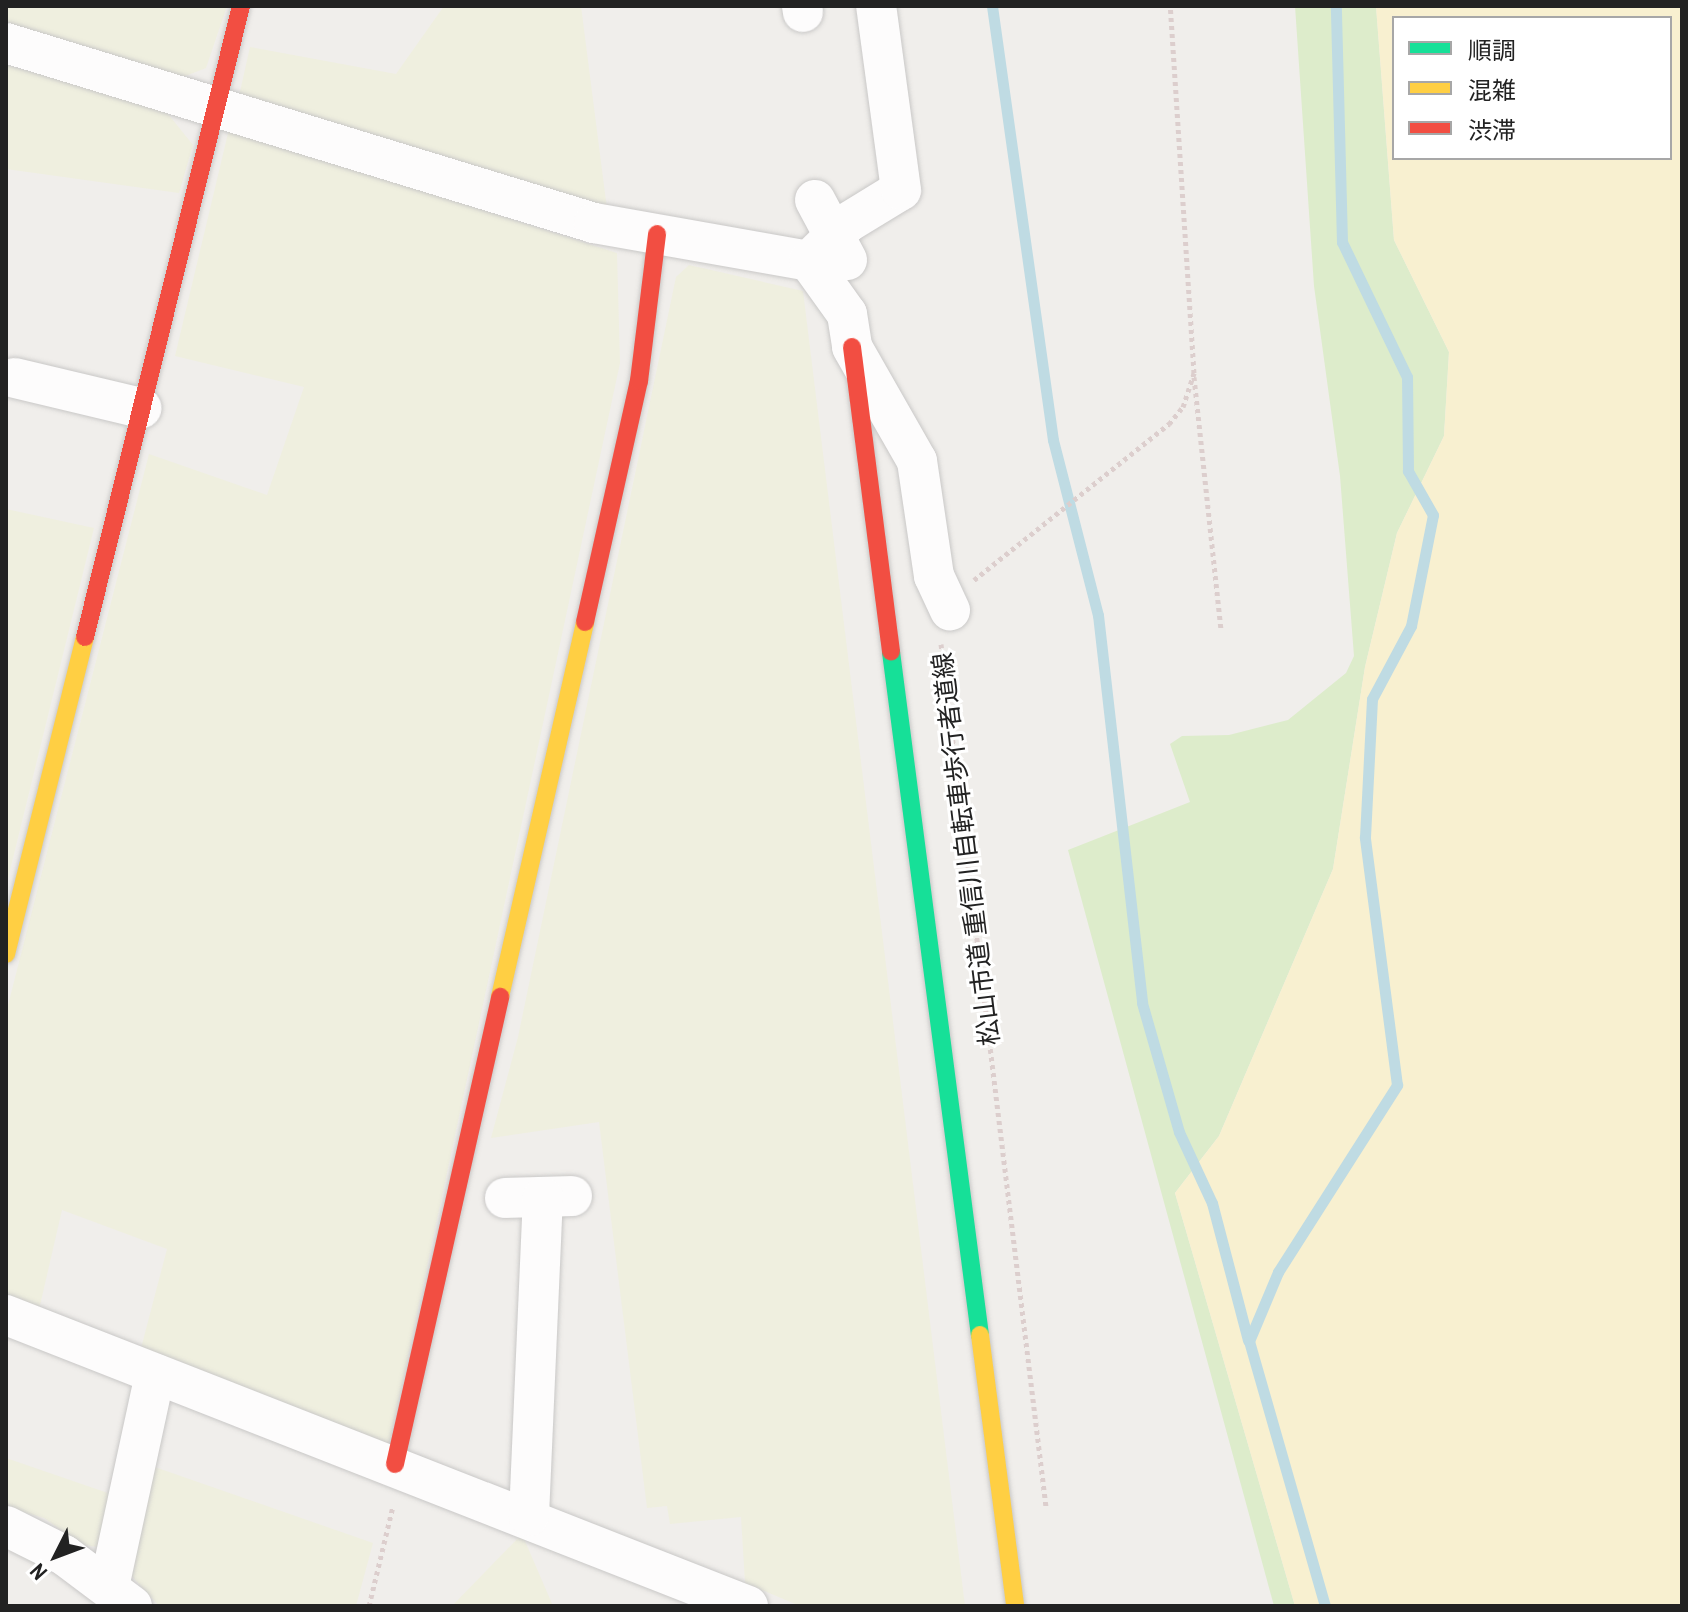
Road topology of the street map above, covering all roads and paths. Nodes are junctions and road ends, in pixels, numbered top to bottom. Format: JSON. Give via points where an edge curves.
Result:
{"nodes":[{"id":1,"x":241,"y":6,"type":"edge"},
{"id":2,"x":876,"y":6,"type":"edge"},
{"id":3,"x":1170,"y":6,"type":"edge"},
{"id":4,"x":6,"y":43,"type":"edge"},
{"id":5,"x":216,"y":107,"type":"junction"},
{"id":6,"x":815,"y":200,"type":"dead end"},
{"id":7,"x":657,"y":234,"type":"junction"},
{"id":8,"x":822,"y":249,"type":"junction"},
{"id":9,"x":850,"y":330,"type":"junction"},
{"id":10,"x":1194,"y":373,"type":"junction"},
{"id":11,"x":15,"y":378,"type":"dead end"},
{"id":12,"x":141,"y":408,"type":"junction"},
{"id":13,"x":950,"y":610,"type":"junction"},
{"id":14,"x":1221,"y":631,"type":"dead end"},
{"id":15,"x":6,"y":954,"type":"edge"},
{"id":16,"x":540,"y":1197,"type":"dead end"},
{"id":17,"x":6,"y":1315,"type":"edge"},
{"id":18,"x":155,"y":1374,"type":"junction"},
{"id":19,"x":399,"y":1466,"type":"junction"},
{"id":20,"x":1047,"y":1512,"type":"dead end"},
{"id":21,"x":529,"y":1516,"type":"junction"},
{"id":22,"x":6,"y":1526,"type":"edge"},
{"id":23,"x":121,"y":1597,"type":"edge"},
{"id":24,"x":369,"y":1606,"type":"edge"},
{"id":25,"x":748,"y":1606,"type":"edge"},
{"id":26,"x":1015,"y":1606,"type":"edge"}],
"edges":[{"from":1,"to":5,"type":"street"},
{"from":2,"to":8,"type":"street","via":[[901,190],[847,223]]},
{"from":3,"to":10,"type":"path","name":"松山市道 重信川自転車歩行者道線"},
{"from":4,"to":5,"type":"street"},
{"from":5,"to":7,"type":"street","via":[[594,223]]},
{"from":5,"to":12,"type":"street"},
{"from":6,"to":8,"type":"street"},
{"from":7,"to":8,"type":"street"},
{"from":7,"to":19,"type":"street","via":[[639,381]]},
{"from":8,"to":9,"type":"street"},
{"from":9,"to":13,"type":"street","via":[[917,461],[934,576]]},
{"from":9,"to":26,"type":"street"},
{"from":10,"to":13,"type":"path","name":"松山市道 重信川自転車歩行者道線","via":[[1176,416],[1000,556]]},
{"from":10,"to":14,"type":"path"},
{"from":11,"to":12,"type":"street"},
{"from":12,"to":15,"type":"street"},
{"from":13,"to":20,"type":"path","name":"松山市道 重信川自転車歩行者道線","via":[[940,647]]},
{"from":16,"to":21,"type":"street"},
{"from":17,"to":18,"type":"street"},
{"from":18,"to":19,"type":"street"},
{"from":18,"to":23,"type":"street"},
{"from":19,"to":21,"type":"street"},
{"from":19,"to":24,"type":"path"},
{"from":21,"to":25,"type":"street"},
{"from":22,"to":23,"type":"street","via":[[64,1555]]}]}
